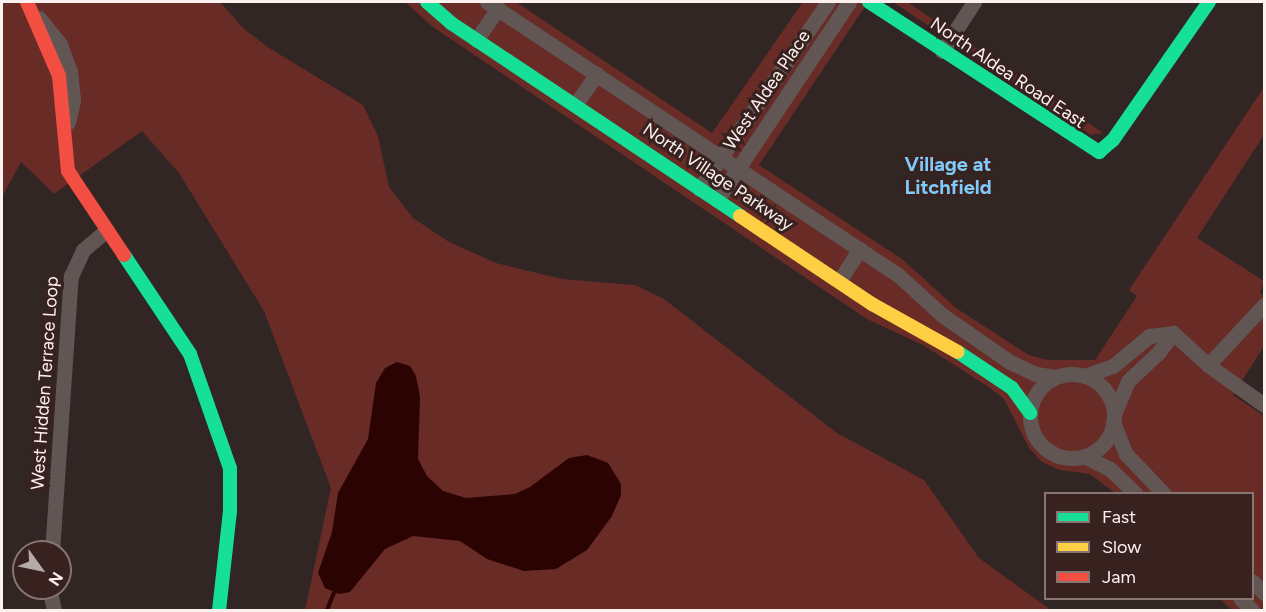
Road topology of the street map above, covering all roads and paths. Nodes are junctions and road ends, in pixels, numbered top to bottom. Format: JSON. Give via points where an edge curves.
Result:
{"nodes":[{"id":1,"x":427,"y":2,"type":"edge"},
{"id":2,"x":828,"y":2,"type":"edge"},
{"id":3,"x":849,"y":2,"type":"edge"},
{"id":4,"x":869,"y":2,"type":"edge"},
{"id":5,"x":974,"y":2,"type":"edge"},
{"id":6,"x":1209,"y":2,"type":"edge"},
{"id":7,"x":492,"y":5,"type":"edge"},
{"id":8,"x":30,"y":7,"type":"edge"},
{"id":9,"x":476,"y":40,"type":"junction"},
{"id":10,"x":942,"y":51,"type":"junction"},
{"id":11,"x":597,"y":74,"type":"junction"},
{"id":12,"x":574,"y":105,"type":"junction"},
{"id":13,"x":65,"y":130,"type":"joint"},
{"id":14,"x":721,"y":157,"type":"junction"},
{"id":15,"x":738,"y":168,"type":"junction"},
{"id":16,"x":699,"y":189,"type":"junction"},
{"id":17,"x":717,"y":200,"type":"junction"},
{"id":18,"x":107,"y":230,"type":"junction"},
{"id":19,"x":860,"y":249,"type":"junction"},
{"id":20,"x":839,"y":281,"type":"junction"},
{"id":21,"x":1264,"y":305,"type":"edge"},
{"id":22,"x":1173,"y":333,"type":"junction"},
{"id":23,"x":1208,"y":365,"type":"junction"},
{"id":24,"x":1085,"y":376,"type":"junction"},
{"id":25,"x":1055,"y":377,"type":"junction"},
{"id":26,"x":1264,"y":405,"type":"edge"},
{"id":27,"x":1030,"y":413,"type":"junction"},
{"id":28,"x":1114,"y":419,"type":"junction"},
{"id":29,"x":1084,"y":456,"type":"junction"},
{"id":30,"x":1134,"y":492,"type":"edge"},
{"id":31,"x":1162,"y":492,"type":"edge"},
{"id":32,"x":53,"y":540,"type":"edge"},
{"id":33,"x":219,"y":610,"type":"edge"}],
"edges":[{"from":1,"to":9,"type":"street","name":"North Village Parkway"},
{"from":2,"to":14,"type":"street","name":"West Aldea Place"},
{"from":3,"to":15,"type":"street","name":"West Aldea Place"},
{"from":4,"to":10,"type":"street","name":"North Aldea Road East"},
{"from":5,"to":10,"type":"street"},
{"from":6,"to":10,"type":"street","name":"North Aldea Road East","via":[[1113,140],[1099,152]]},
{"from":7,"to":9,"type":"street","name":"North Village Parkway"},
{"from":7,"to":11,"type":"street","name":"North Village Parkway"},
{"from":8,"to":13,"type":"street","via":[[46,24],[73,90],[72,111]]},
{"from":9,"to":12,"type":"street","name":"North Village Parkway"},
{"from":11,"to":12,"type":"street"},
{"from":11,"to":14,"type":"street","name":"North Village Parkway"},
{"from":12,"to":16,"type":"street","name":"North Village Parkway"},
{"from":13,"to":18,"type":"street","via":[[68,171]]},
{"from":14,"to":15,"type":"street","name":"North Village Parkway"},
{"from":14,"to":16,"type":"street","name":"West Aldea Place"},
{"from":15,"to":17,"type":"street","name":"West Aldea Place"},
{"from":15,"to":19,"type":"street","name":"North Village Parkway"},
{"from":16,"to":17,"type":"street","name":"North Village Parkway"},
{"from":17,"to":20,"type":"street","name":"North Village Parkway"},
{"from":18,"to":32,"type":"street","name":"West Hidden Terrace Loop","via":[[83,250],[71,276]]},
{"from":18,"to":33,"type":"street","via":[[190,354],[230,468],[230,511]]},
{"from":19,"to":20,"type":"street"},
{"from":19,"to":25,"type":"street","name":"North Village Parkway","via":[[897,274],[942,315],[1010,362],[1035,374]]},
{"from":20,"to":27,"type":"street","name":"North Village Parkway","via":[[1012,388]]},
{"from":21,"to":23,"type":"street"},
{"from":22,"to":23,"type":"street"},
{"from":22,"to":24,"type":"street","via":[[1149,336],[1113,366]]},
{"from":22,"to":28,"type":"street","via":[[1128,381]]},
{"from":23,"to":26,"type":"street"},
{"from":24,"to":25,"type":"street"},
{"from":24,"to":28,"type":"street","via":[[1106,391]]},
{"from":25,"to":27,"type":"street","via":[[1038,392]]},
{"from":27,"to":29,"type":"street","via":[[1031,427],[1046,449],[1071,458]]},
{"from":28,"to":29,"type":"street","via":[[1104,443]]},
{"from":28,"to":31,"type":"street","via":[[1126,454]]},
{"from":29,"to":30,"type":"street","via":[[1110,469]]}]}
